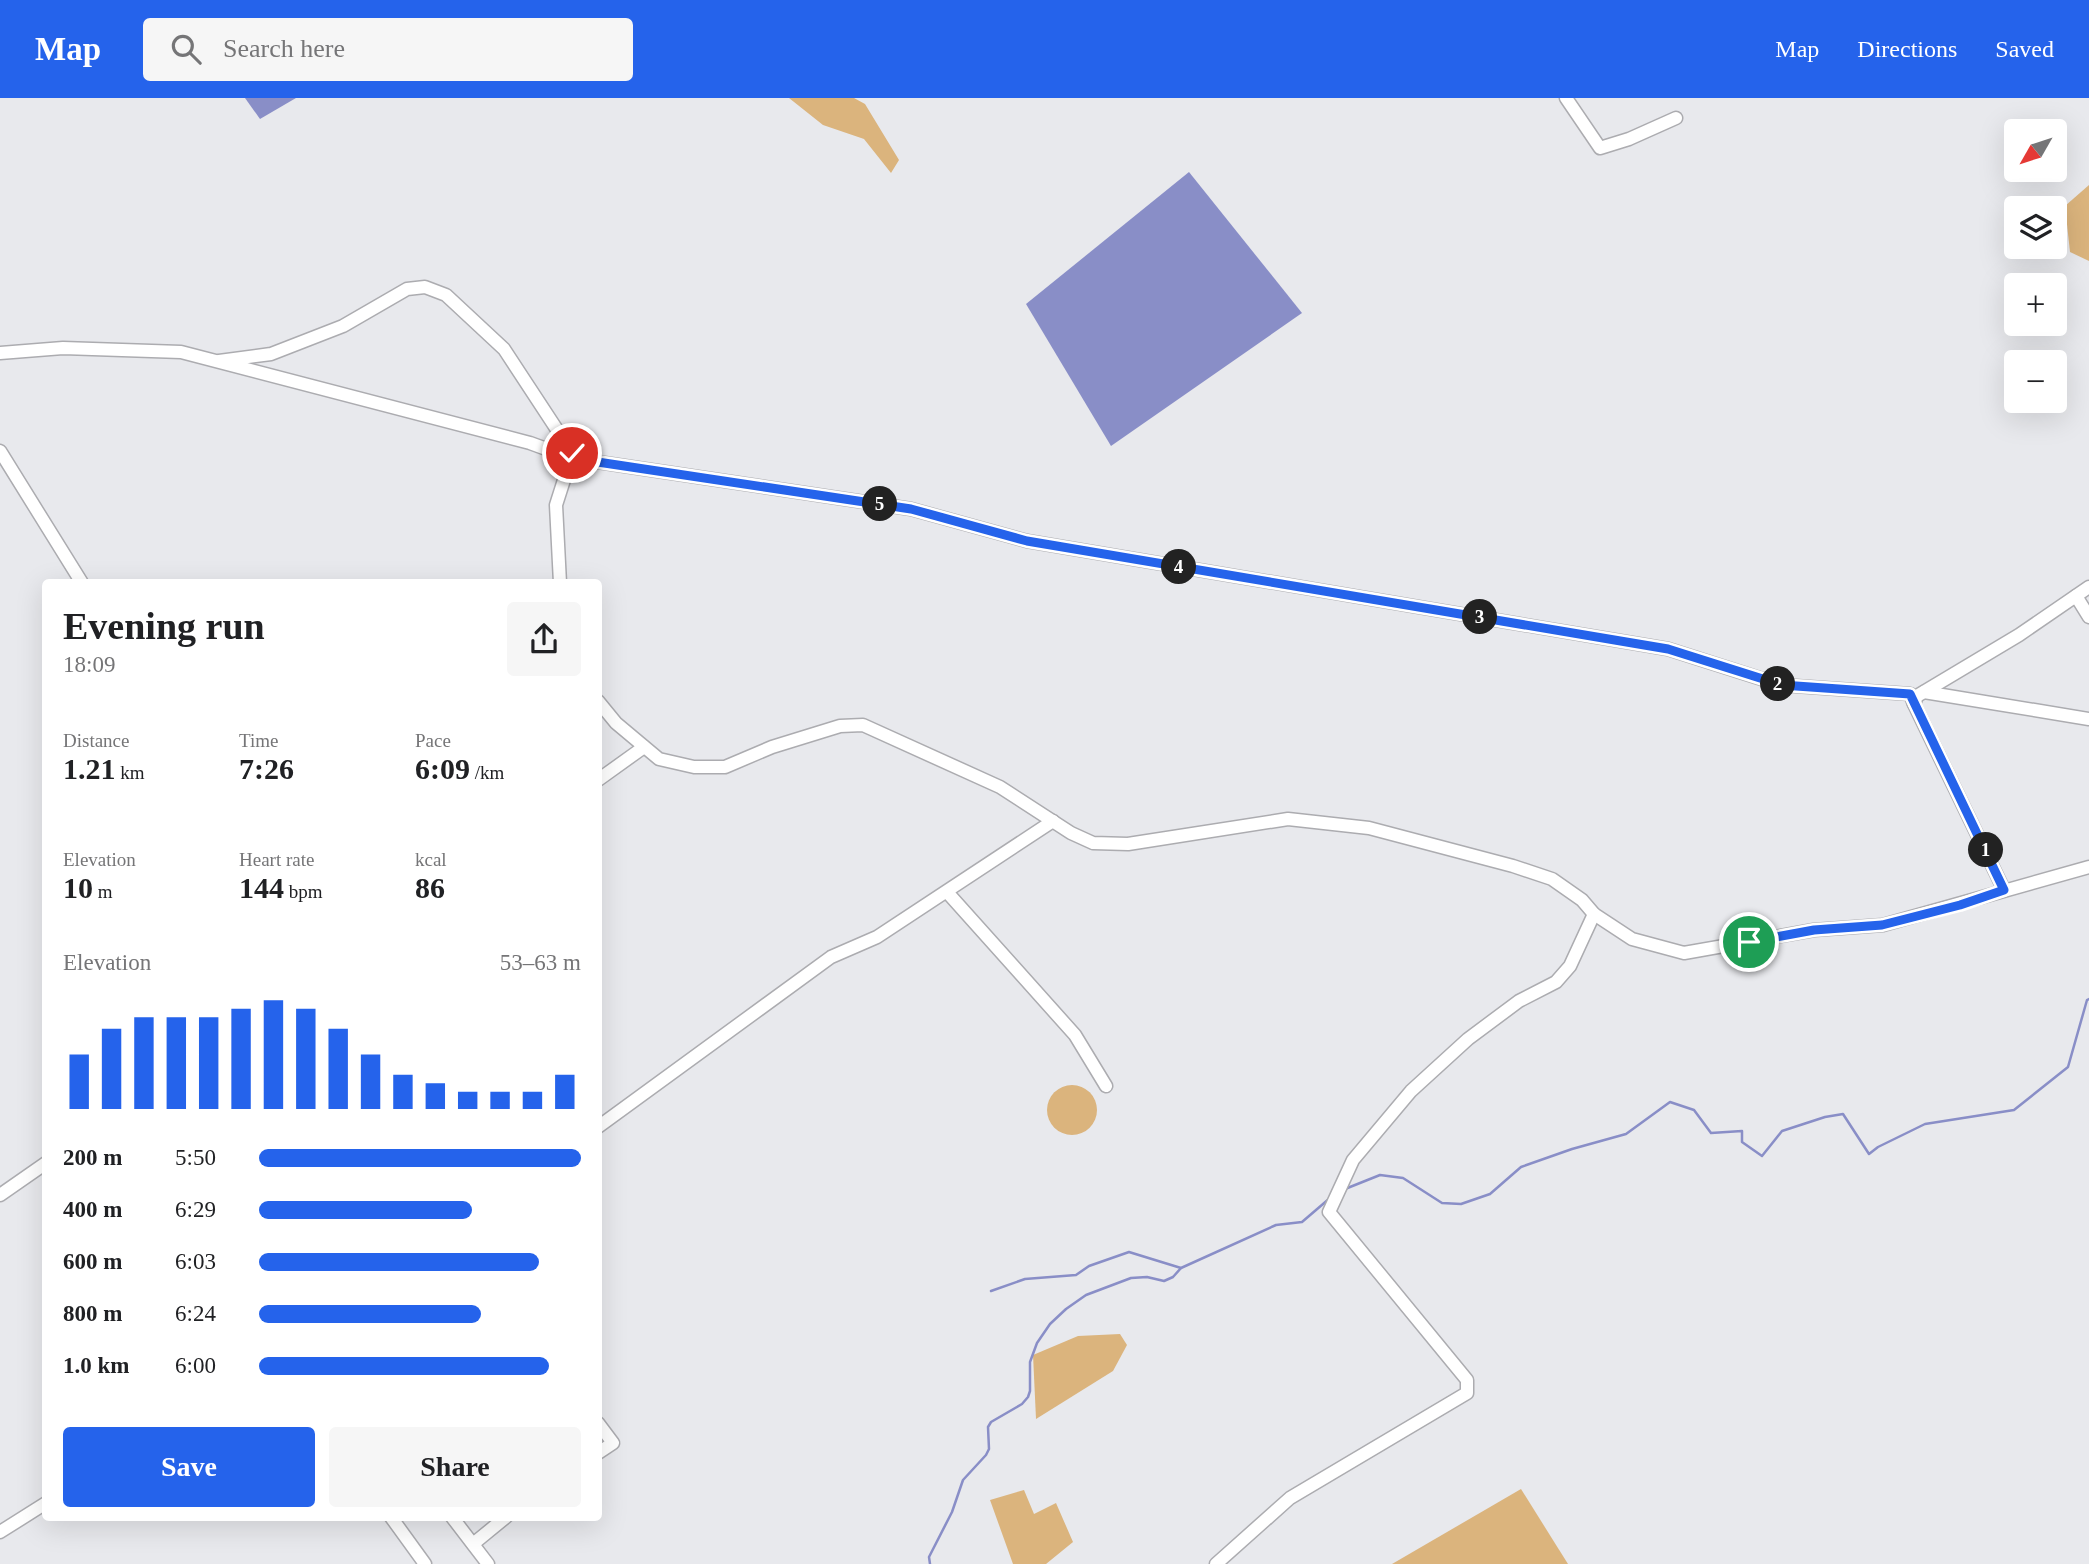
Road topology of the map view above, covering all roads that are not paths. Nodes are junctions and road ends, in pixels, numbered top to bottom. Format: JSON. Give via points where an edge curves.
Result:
{"nodes":[{"id":1,"x":1566,"y":98,"type":"edge"},
{"id":2,"x":1676,"y":118,"type":"dead end"},
{"id":3,"x":0,"y":353,"type":"edge"},
{"id":4,"x":219,"y":361,"type":"junction"},
{"id":5,"x":0,"y":451,"type":"edge"},
{"id":6,"x":571,"y":458,"type":"junction"},
{"id":7,"x":80,"y":579,"type":"edge"},
{"id":8,"x":560,"y":579,"type":"edge"},
{"id":9,"x":2089,"y":587,"type":"edge"},
{"id":10,"x":2076,"y":596,"type":"junction"},
{"id":11,"x":2089,"y":617,"type":"edge"},
{"id":12,"x":1924,"y":692,"type":"junction"},
{"id":13,"x":1914,"y":704,"type":"junction"},
{"id":14,"x":602,"y":707,"type":"edge"},
{"id":15,"x":2089,"y":719,"type":"edge"},
{"id":16,"x":645,"y":747,"type":"junction"},
{"id":17,"x":602,"y":777,"type":"edge"},
{"id":18,"x":1054,"y":821,"type":"junction"},
{"id":19,"x":2089,"y":867,"type":"edge"},
{"id":20,"x":2004,"y":890,"type":"junction"},
{"id":21,"x":947,"y":892,"type":"junction"},
{"id":22,"x":1594,"y":914,"type":"junction"},
{"id":23,"x":1106,"y":1086,"type":"dead end"},
{"id":24,"x":602,"y":1124,"type":"edge"},
{"id":25,"x":42,"y":1166,"type":"edge"},
{"id":26,"x":0,"y":1195,"type":"edge"},
{"id":27,"x":602,"y":1428,"type":"edge"},
{"id":28,"x":602,"y":1450,"type":"edge"},
{"id":29,"x":42,"y":1506,"type":"edge"},
{"id":30,"x":394,"y":1521,"type":"edge"},
{"id":31,"x":455,"y":1521,"type":"edge"},
{"id":32,"x":501,"y":1521,"type":"edge"},
{"id":33,"x":0,"y":1532,"type":"edge"},
{"id":34,"x":473,"y":1544,"type":"junction"},
{"id":35,"x":425,"y":1564,"type":"edge"},
{"id":36,"x":488,"y":1564,"type":"edge"},
{"id":37,"x":1216,"y":1564,"type":"edge"}],
"edges":[{"from":1,"to":2,"type":"street","via":[[1600,148]]},
{"from":3,"to":4,"type":"street","via":[[63,348],[155,351]]},
{"from":4,"to":6,"type":"street","via":[[530,443]]},
{"from":4,"to":6,"type":"street","via":[[271,354],[343,326],[407,289],[425,287],[446,295],[504,349],[569,448]]},
{"from":5,"to":7,"type":"street"},
{"from":6,"to":8,"type":"street","via":[[556,505]]},
{"from":6,"to":13,"type":"street","via":[[911,509],[1027,541],[1668,649],[1782,685],[1910,694]]},
{"from":9,"to":10,"type":"street"},
{"from":10,"to":11,"type":"street"},
{"from":10,"to":12,"type":"street"},
{"from":12,"to":13,"type":"street"},
{"from":12,"to":15,"type":"street"},
{"from":13,"to":20,"type":"street"},
{"from":14,"to":16,"type":"street"},
{"from":16,"to":17,"type":"street"},
{"from":16,"to":18,"type":"street","via":[[659,759],[694,767],[725,767],[840,726],[863,725],[1000,787]]},
{"from":18,"to":21,"type":"street"},
{"from":18,"to":22,"type":"street","via":[[1093,843],[1112,844],[1288,819],[1368,828],[1552,879]]},
{"from":19,"to":20,"type":"street"},
{"from":20,"to":22,"type":"street","via":[[1882,925],[1814,930],[1684,953],[1632,939]]},
{"from":21,"to":23,"type":"street","via":[[1075,1035]]},
{"from":21,"to":24,"type":"street","via":[[877,937],[831,957]]},
{"from":22,"to":37,"type":"street","via":[[1570,966],[1556,982],[1519,1001],[1468,1039],[1411,1091],[1353,1160],[1329,1212],[1467,1380],[1467,1393],[1290,1498]]},
{"from":25,"to":26,"type":"street"},
{"from":27,"to":28,"type":"street","via":[[613,1443]]},
{"from":29,"to":33,"type":"street"},
{"from":30,"to":35,"type":"street"},
{"from":31,"to":34,"type":"street"},
{"from":32,"to":34,"type":"street"},
{"from":34,"to":36,"type":"street"}]}
